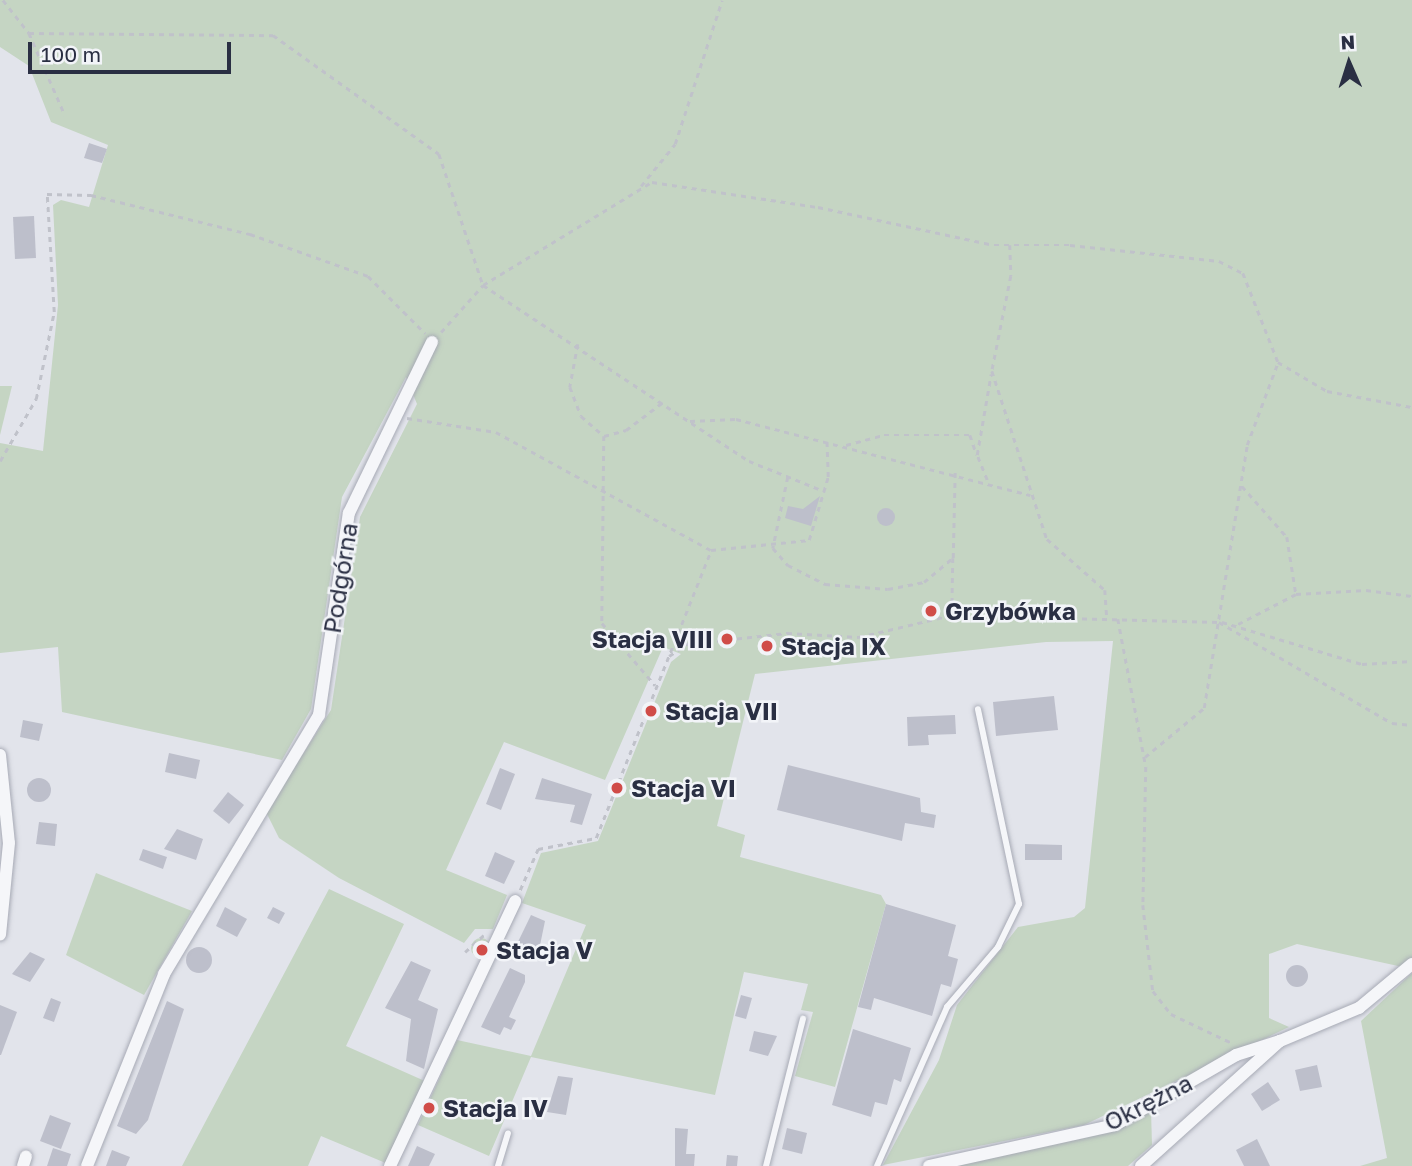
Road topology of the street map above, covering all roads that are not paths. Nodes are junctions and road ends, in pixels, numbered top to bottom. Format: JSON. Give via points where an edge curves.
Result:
{"nodes":[{"id":1,"x":432,"y":342,"type":"road end"},
{"id":2,"x":978,"y":709,"type":"dead end"},
{"id":3,"x":0,"y":755,"type":"edge"},
{"id":4,"x":515,"y":901,"type":"road end"},
{"id":5,"x":0,"y":935,"type":"edge"},
{"id":6,"x":1412,"y":964,"type":"edge"},
{"id":7,"x":803,"y":1019,"type":"dead end"},
{"id":8,"x":1280,"y":1041,"type":"junction"},
{"id":9,"x":1247,"y":1050,"type":"junction"},
{"id":10,"x":1250,"y":1068,"type":"junction"},
{"id":11,"x":508,"y":1133,"type":"dead end"},
{"id":12,"x":87,"y":1166,"type":"edge"},
{"id":13,"x":390,"y":1166,"type":"edge"},
{"id":14,"x":498,"y":1166,"type":"edge"},
{"id":15,"x":766,"y":1166,"type":"edge"},
{"id":16,"x":877,"y":1166,"type":"edge"},
{"id":17,"x":929,"y":1166,"type":"edge"},
{"id":18,"x":1140,"y":1166,"type":"edge"}],
"edges":[{"from":1,"to":12,"type":"street","name":"Podgórna","via":[[349,513],[319,715],[164,974]]},
{"from":2,"to":16,"type":"lane","via":[[1019,904],[998,947],[947,1007]]},
{"from":3,"to":5,"type":"street","via":[[9,843]]},
{"from":4,"to":13,"type":"street"},
{"from":6,"to":8,"type":"street","via":[[1359,1008]]},
{"from":7,"to":15,"type":"lane"},
{"from":8,"to":9,"type":"street","name":"Okrężna"},
{"from":8,"to":10,"type":"street"},
{"from":9,"to":10,"type":"street"},
{"from":9,"to":17,"type":"street","name":"Okrężna","via":[[1115,1125]]},
{"from":10,"to":18,"type":"street"},
{"from":11,"to":14,"type":"lane"}]}
